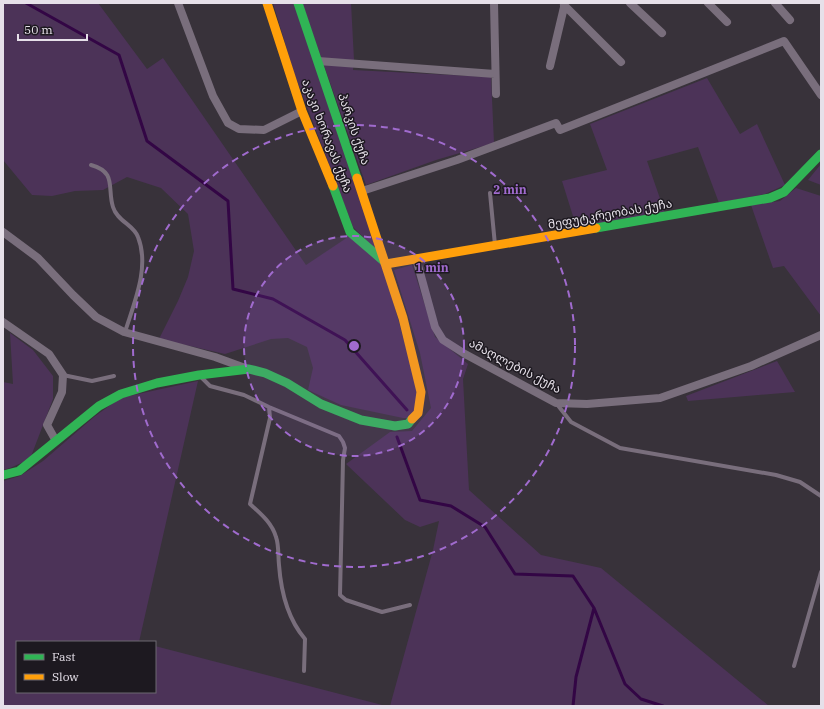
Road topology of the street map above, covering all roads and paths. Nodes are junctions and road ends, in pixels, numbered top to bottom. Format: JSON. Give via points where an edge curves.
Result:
{"nodes":[{"id":1,"x":178,"y":3,"type":"edge"},
{"id":2,"x":267,"y":3,"type":"edge"},
{"id":3,"x":298,"y":3,"type":"edge"},
{"id":4,"x":494,"y":3,"type":"edge"},
{"id":5,"x":630,"y":3,"type":"edge"},
{"id":6,"x":708,"y":3,"type":"edge"},
{"id":7,"x":775,"y":3,"type":"edge"},
{"id":8,"x":564,"y":4,"type":"edge"},
{"id":9,"x":790,"y":20,"type":"dead end"},
{"id":10,"x":727,"y":22,"type":"dead end"},
{"id":11,"x":662,"y":33,"type":"dead end"},
{"id":12,"x":318,"y":61,"type":"junction"},
{"id":13,"x":621,"y":62,"type":"dead end"},
{"id":14,"x":550,"y":66,"type":"dead end"},
{"id":15,"x":495,"y":74,"type":"junction"},
{"id":16,"x":496,"y":94,"type":"dead end"},
{"id":17,"x":821,"y":95,"type":"edge"},
{"id":18,"x":302,"y":111,"type":"junction"},
{"id":19,"x":821,"y":154,"type":"edge"},
{"id":20,"x":92,"y":165,"type":"dead end"},
{"id":21,"x":362,"y":191,"type":"junction"},
{"id":22,"x":490,"y":193,"type":"dead end"},
{"id":23,"x":3,"y":232,"type":"edge"},
{"id":24,"x":495,"y":246,"type":"junction"},
{"id":25,"x":416,"y":258,"type":"junction"},
{"id":26,"x":386,"y":264,"type":"junction"},
{"id":27,"x":3,"y":322,"type":"edge"},
{"id":28,"x":124,"y":332,"type":"junction"},
{"id":29,"x":821,"y":334,"type":"edge"},
{"id":30,"x":249,"y":369,"type":"junction"},
{"id":31,"x":63,"y":375,"type":"junction"},
{"id":32,"x":199,"y":375,"type":"junction"},
{"id":33,"x":114,"y":376,"type":"dead end"},
{"id":34,"x":556,"y":403,"type":"junction"},
{"id":35,"x":269,"y":407,"type":"junction"},
{"id":36,"x":56,"y":441,"type":"junction"},
{"id":37,"x":3,"y":476,"type":"edge"},
{"id":38,"x":821,"y":496,"type":"edge"},
{"id":39,"x":821,"y":572,"type":"edge"},
{"id":40,"x":410,"y":605,"type":"dead end"},
{"id":41,"x":794,"y":666,"type":"dead end"},
{"id":42,"x":304,"y":671,"type":"dead end"}],
"edges":[{"from":1,"to":18,"type":"street","via":[[213,96],[228,123],[239,129],[264,130]]},
{"from":2,"to":18,"type":"street","name":"აკაკი ხორავას ქუჩა"},
{"from":3,"to":12,"type":"street","name":"პარკის ქუჩა"},
{"from":4,"to":15,"type":"street"},
{"from":5,"to":11,"type":"street"},
{"from":6,"to":10,"type":"street"},
{"from":7,"to":9,"type":"street"},
{"from":8,"to":13,"type":"street"},
{"from":8,"to":14,"type":"street"},
{"from":12,"to":15,"type":"street"},
{"from":12,"to":21,"type":"street","name":"პარკის ქუჩა"},
{"from":15,"to":16,"type":"street"},
{"from":17,"to":21,"type":"street","via":[[784,41],[560,130],[556,122],[457,160]]},
{"from":18,"to":26,"type":"street","name":"აკაკი ხორავას ქუჩა","via":[[324,161],[350,232]]},
{"from":19,"to":24,"type":"street","name":"მეფუტკრეობას ქუჩა","via":[[784,192],[770,198]]},
{"from":20,"to":28,"type":"lane","via":[[102,169],[109,178],[113,207],[118,216],[138,235],[142,255],[141,280]]},
{"from":21,"to":26,"type":"street","name":"პარკის ქუჩა"},
{"from":22,"to":24,"type":"lane"},
{"from":23,"to":28,"type":"street","via":[[38,258],[96,317]]},
{"from":24,"to":25,"type":"street","name":"მეფუტკრეობას ქუჩა"},
{"from":25,"to":26,"type":"street","name":"მეფუტკრეობას ქუჩა"},
{"from":25,"to":34,"type":"street","name":"ამაღლების ქუჩა","via":[[435,327],[443,340]]},
{"from":26,"to":30,"type":"street","name":"პარკის ქუჩა","via":[[403,318],[421,392],[418,413],[408,424],[395,426],[361,420],[321,404],[276,378]]},
{"from":27,"to":31,"type":"street","via":[[48,354]]},
{"from":28,"to":30,"type":"street"},
{"from":29,"to":34,"type":"street","name":"ამაღლების ქუჩა","via":[[751,366],[660,398],[587,404]]},
{"from":30,"to":32,"type":"street"},
{"from":31,"to":33,"type":"lane","via":[[92,381]]},
{"from":31,"to":36,"type":"street","via":[[62,392],[47,425]]},
{"from":32,"to":35,"type":"lane","via":[[210,386],[244,395]]},
{"from":32,"to":36,"type":"street","via":[[157,383],[122,394],[99,406]]},
{"from":34,"to":38,"type":"lane","via":[[571,422],[620,448],[776,475],[800,482]]},
{"from":35,"to":40,"type":"lane","via":[[339,436],[343,442],[345,448],[340,595],[346,600],[382,612]]},
{"from":35,"to":42,"type":"lane","via":[[270,418],[250,504],[266,518],[277,538],[280,579],[286,605],[305,639]]},
{"from":36,"to":37,"type":"street","via":[[19,471]]},
{"from":39,"to":41,"type":"lane"}]}
